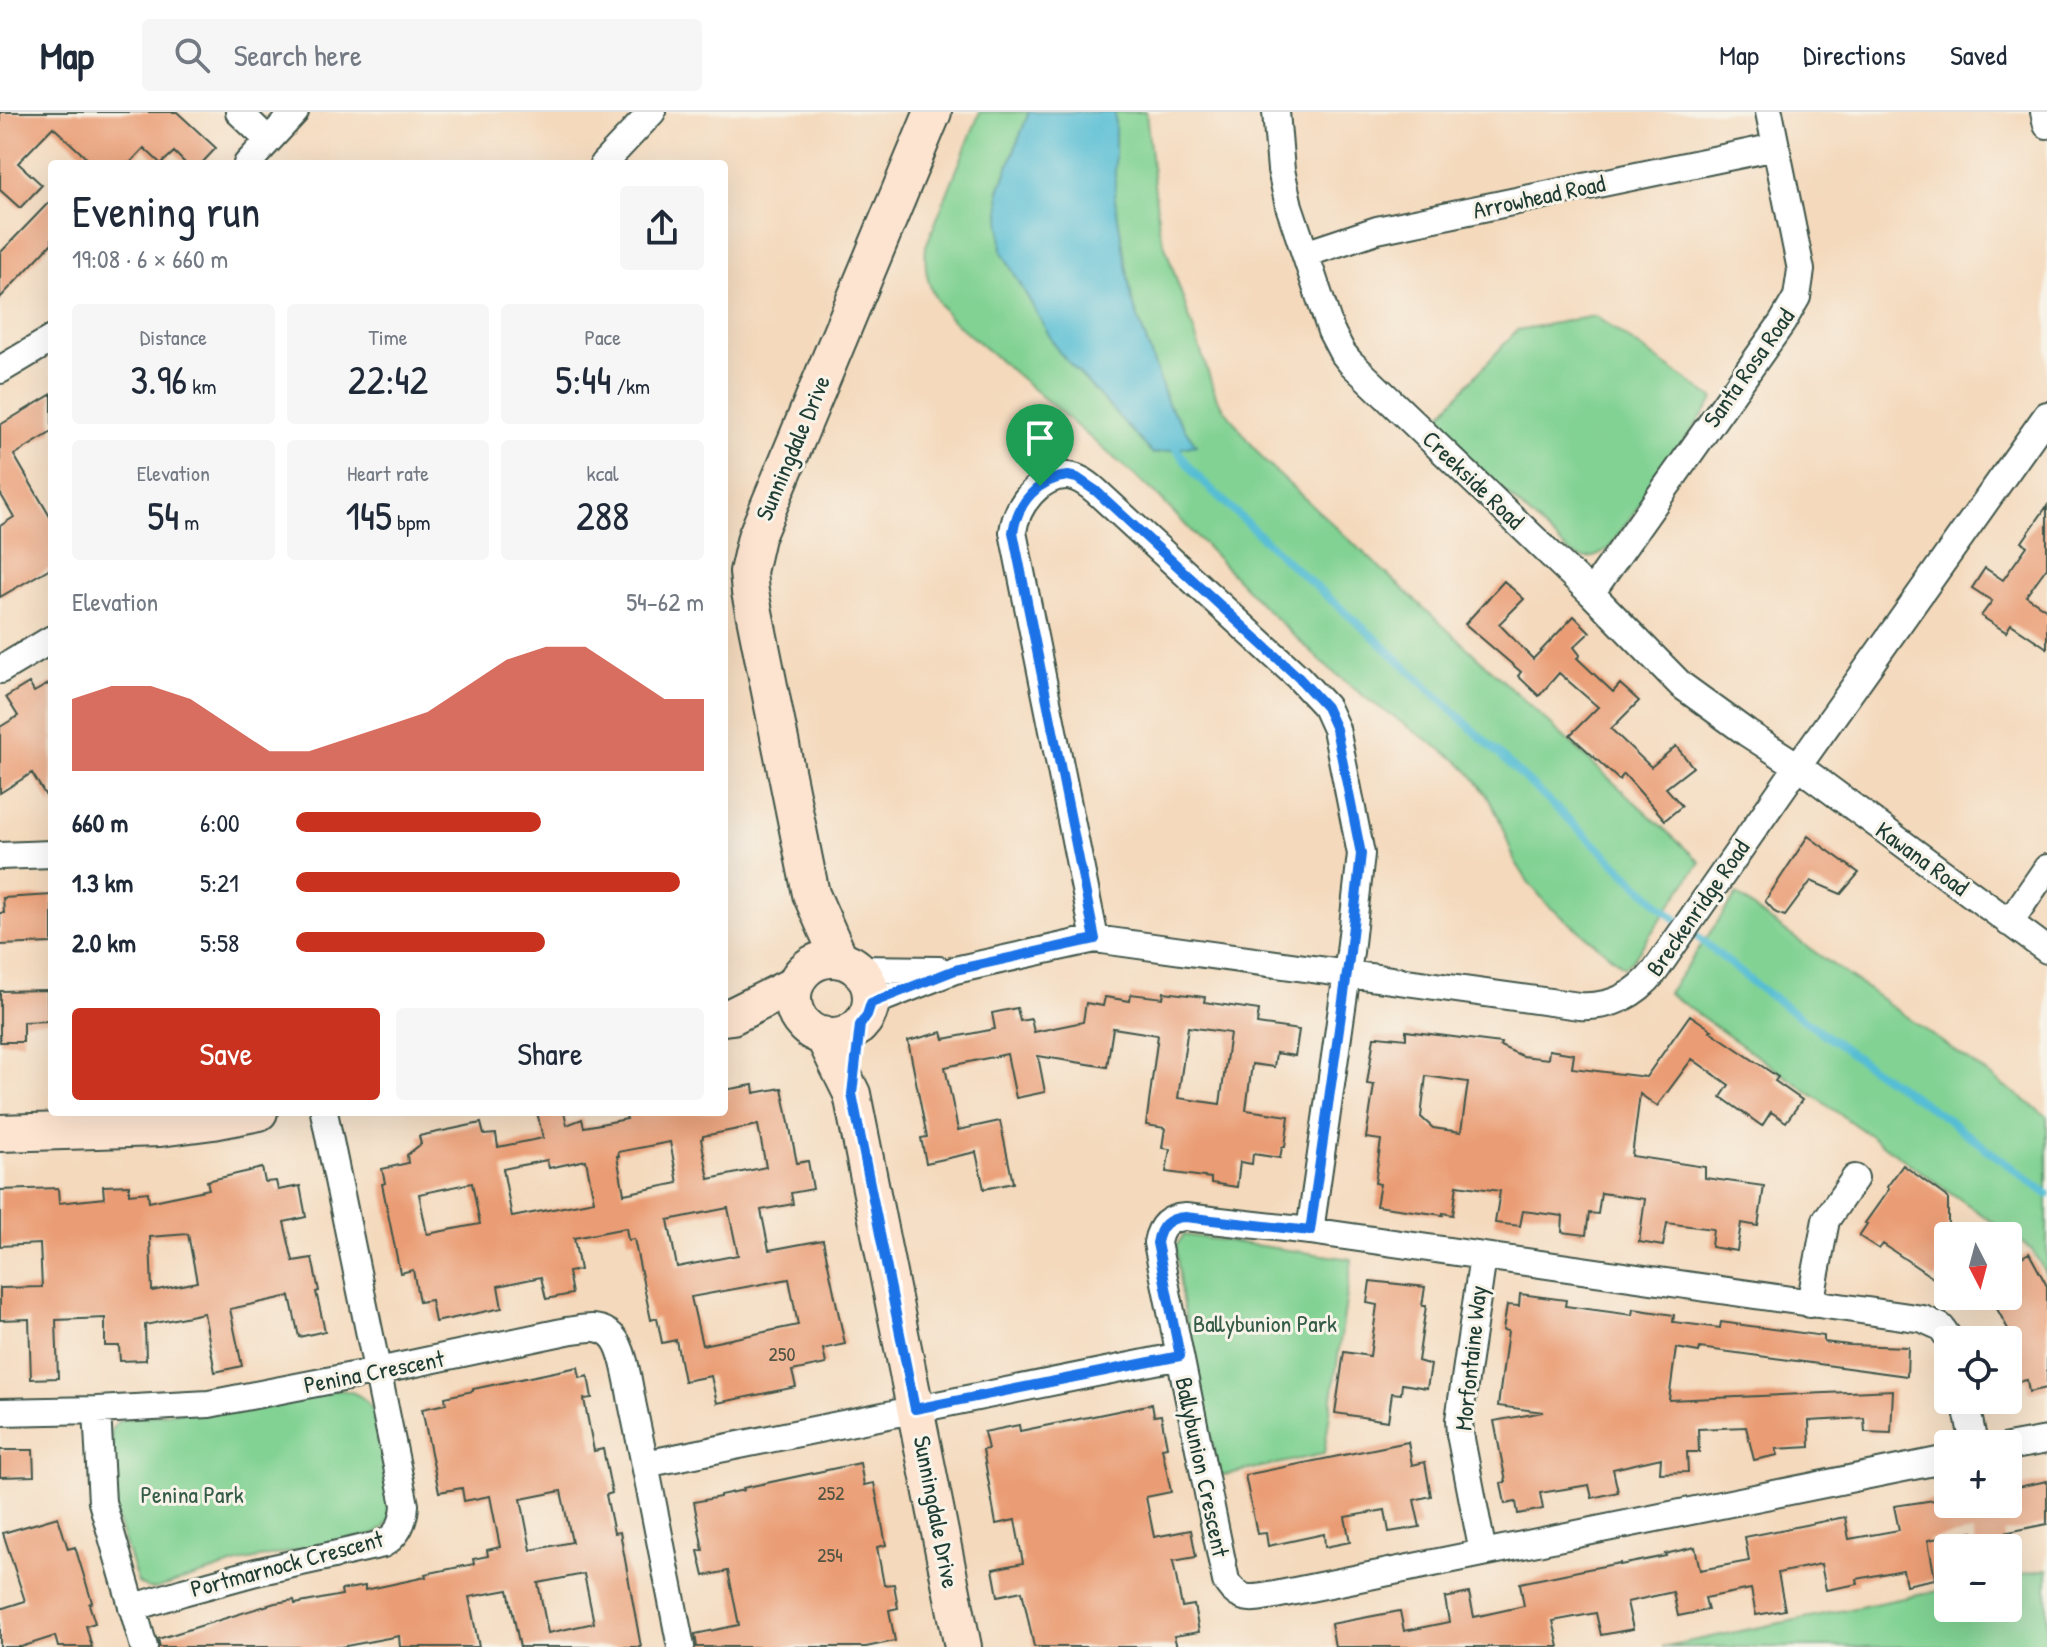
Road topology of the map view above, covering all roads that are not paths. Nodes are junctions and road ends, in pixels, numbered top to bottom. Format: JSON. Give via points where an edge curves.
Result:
{"nodes":[{"id":1,"x":239,"y":112,"type":"edge"},
{"id":2,"x":295,"y":112,"type":"edge"},
{"id":3,"x":652,"y":112,"type":"edge"},
{"id":4,"x":933,"y":112,"type":"edge"},
{"id":5,"x":1276,"y":112,"type":"edge"},
{"id":6,"x":1769,"y":112,"type":"edge"},
{"id":7,"x":2044,"y":112,"type":"edge"},
{"id":8,"x":2047,"y":125,"type":"edge"},
{"id":9,"x":268,"y":140,"type":"junction"},
{"id":10,"x":1776,"y":147,"type":"junction"},
{"id":11,"x":250,"y":160,"type":"edge"},
{"id":12,"x":607,"y":160,"type":"edge"},
{"id":13,"x":1305,"y":254,"type":"junction"},
{"id":14,"x":48,"y":341,"type":"edge"},
{"id":15,"x":0,"y":370,"type":"edge"},
{"id":16,"x":2047,"y":415,"type":"edge"},
{"id":17,"x":1591,"y":593,"type":"junction"},
{"id":18,"x":48,"y":641,"type":"edge"},
{"id":19,"x":0,"y":670,"type":"edge"},
{"id":20,"x":1798,"y":766,"type":"junction"},
{"id":21,"x":48,"y":854,"type":"edge"},
{"id":22,"x":0,"y":856,"type":"edge"},
{"id":23,"x":2047,"y":868,"type":"edge"},
{"id":24,"x":811,"y":894,"type":"junction"},
{"id":25,"x":2009,"y":923,"type":"junction"},
{"id":26,"x":1095,"y":939,"type":"junction"},
{"id":27,"x":2047,"y":950,"type":"edge"},
{"id":28,"x":850,"y":964,"type":"junction"},
{"id":29,"x":955,"y":970,"type":"junction"},
{"id":30,"x":1345,"y":975,"type":"junction"},
{"id":31,"x":800,"y":977,"type":"junction"},
{"id":32,"x":865,"y":1014,"type":"junction"},
{"id":33,"x":728,"y":1017,"type":"edge"},
{"id":34,"x":814,"y":1030,"type":"junction"},
{"id":35,"x":852,"y":1094,"type":"junction"},
{"id":36,"x":239,"y":1116,"type":"edge"},
{"id":37,"x":325,"y":1116,"type":"edge"},
{"id":38,"x":0,"y":1133,"type":"edge"},
{"id":39,"x":1855,"y":1178,"type":"dead end"},
{"id":40,"x":1310,"y":1231,"type":"junction"},
{"id":41,"x":1483,"y":1257,"type":"junction"},
{"id":42,"x":1810,"y":1304,"type":"junction"},
{"id":43,"x":1939,"y":1326,"type":"edge"},
{"id":44,"x":1180,"y":1356,"type":"junction"},
{"id":45,"x":378,"y":1371,"type":"junction"},
{"id":46,"x":915,"y":1409,"type":"junction"},
{"id":47,"x":97,"y":1410,"type":"junction"},
{"id":48,"x":0,"y":1412,"type":"edge"},
{"id":49,"x":2047,"y":1440,"type":"edge"},
{"id":50,"x":2022,"y":1444,"type":"edge"},
{"id":51,"x":1934,"y":1462,"type":"edge"},
{"id":52,"x":645,"y":1464,"type":"junction"},
{"id":53,"x":1483,"y":1553,"type":"junction"},
{"id":54,"x":132,"y":1608,"type":"junction"},
{"id":55,"x":144,"y":1647,"type":"edge"},
{"id":56,"x":681,"y":1647,"type":"edge"},
{"id":57,"x":963,"y":1647,"type":"edge"}],
"edges":[{"from":1,"to":9,"type":"street"},
{"from":2,"to":9,"type":"street"},
{"from":3,"to":12,"type":"street"},
{"from":4,"to":24,"type":"street","name":"Sunningdale Drive","via":[[750,557],[750,592]]},
{"from":5,"to":13,"type":"street","name":"Creekside Road","via":[[1285,188]]},
{"from":6,"to":10,"type":"street","name":"Santa Rosa Road"},
{"from":7,"to":8,"type":"street"},
{"from":9,"to":11,"type":"street"},
{"from":10,"to":13,"type":"street","name":"Arrowhead Road","via":[[1377,230]]},
{"from":10,"to":17,"type":"street","name":"Santa Rosa Road","via":[[1801,270],[1797,297]]},
{"from":13,"to":17,"type":"street","name":"Creekside Road","via":[[1331,331],[1350,362]]},
{"from":14,"to":15,"type":"street"},
{"from":16,"to":20,"type":"street","name":"Breckenridge Road"},
{"from":17,"to":20,"type":"street","name":"Creekside Road","via":[[1681,685]]},
{"from":18,"to":19,"type":"street"},
{"from":20,"to":25,"type":"street","name":"Kawana Road"},
{"from":20,"to":30,"type":"street","name":"Breckenridge Road","via":[[1648,980],[1611,1003],[1587,1007]]},
{"from":21,"to":22,"type":"street"},
{"from":23,"to":25,"type":"street"},
{"from":24,"to":28,"type":"street","name":"Sunningdale Drive"},
{"from":24,"to":31,"type":"street","name":"Sunningdale Drive"},
{"from":25,"to":27,"type":"street","name":"Kawana Road"},
{"from":26,"to":29,"type":"street","name":"Breckenridge Road"},
{"from":26,"to":30,"type":"street","name":"Breckenridge Road"},
{"from":26,"to":30,"type":"street","via":[[1013,532],[1024,502],[1049,480],[1068,476],[1096,491],[1326,707],[1336,729],[1361,854]]},
{"from":28,"to":29,"type":"street","name":"Breckenridge Road"},
{"from":28,"to":31,"type":"street","via":[[827,959]]},
{"from":28,"to":32,"type":"street","via":[[867,979],[871,991]]},
{"from":29,"to":32,"type":"street","name":"Breckenridge Road"},
{"from":30,"to":40,"type":"street"},
{"from":31,"to":33,"type":"street"},
{"from":31,"to":34,"type":"street","via":[[793,998],[796,1013]]},
{"from":32,"to":34,"type":"street","via":[[849,1033],[836,1036]]},
{"from":32,"to":35,"type":"street","name":"Sunningdale Drive"},
{"from":33,"to":34,"type":"street"},
{"from":34,"to":35,"type":"street","name":"Sunningdale Drive"},
{"from":35,"to":46,"type":"street","name":"Sunningdale Drive"},
{"from":36,"to":38,"type":"street","via":[[160,1128]]},
{"from":37,"to":45,"type":"street","name":"Portmarnock Crescent"},
{"from":39,"to":42,"type":"street","via":[[1826,1220]]},
{"from":40,"to":41,"type":"street","name":"Ballybunion Crescent"},
{"from":40,"to":44,"type":"street","name":"Ballybunion Crescent","via":[[1185,1217],[1162,1227],[1157,1243]]},
{"from":41,"to":42,"type":"street","name":"Ballybunion Crescent"},
{"from":41,"to":53,"type":"street","name":"Morfontaine Way","via":[[1459,1420]]},
{"from":42,"to":43,"type":"street","name":"Ballybunion Crescent","via":[[1923,1319]]},
{"from":44,"to":46,"type":"street"},
{"from":44,"to":53,"type":"street","name":"Ballybunion Crescent","via":[[1223,1569],[1237,1595],[1256,1598]]},
{"from":45,"to":47,"type":"street","name":"Penina Crescent","via":[[209,1404]]},
{"from":45,"to":52,"type":"street","name":"Penina Crescent","via":[[567,1331],[604,1329],[618,1344]]},
{"from":45,"to":54,"type":"street","name":"Portmarnock Crescent","via":[[405,1505],[402,1523],[391,1539]]},
{"from":46,"to":52,"type":"street"},
{"from":46,"to":57,"type":"street","name":"Sunningdale Drive"},
{"from":47,"to":48,"type":"street","name":"Penina Crescent"},
{"from":47,"to":54,"type":"street","via":[[102,1502]]},
{"from":49,"to":50,"type":"street"},
{"from":51,"to":53,"type":"street","name":"Ballybunion Crescent"},
{"from":52,"to":56,"type":"street","name":"Penina Crescent"},
{"from":54,"to":55,"type":"street"}]}
